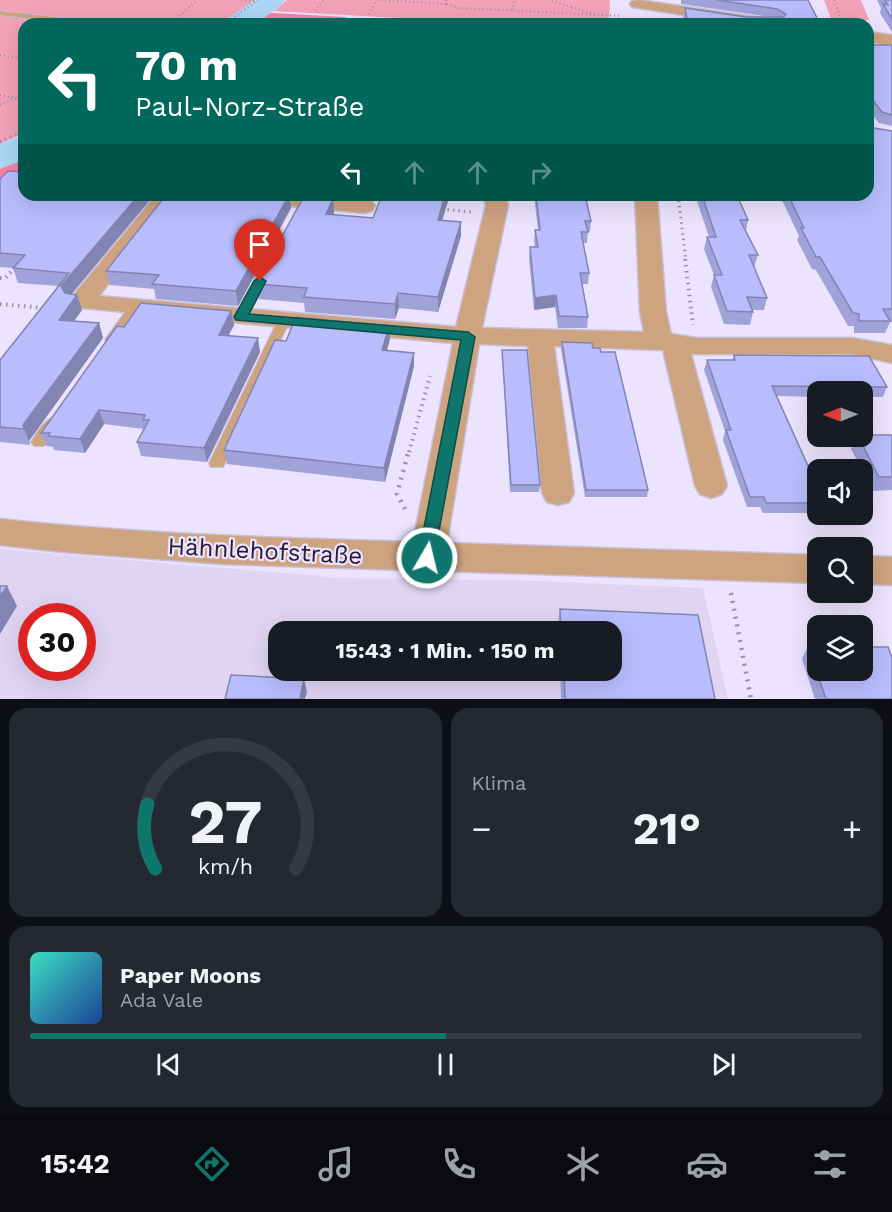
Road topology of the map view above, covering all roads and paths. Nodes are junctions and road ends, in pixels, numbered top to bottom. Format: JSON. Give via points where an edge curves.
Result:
{"nodes":[{"id":1,"x":197,"y":0,"type":"edge"},
{"id":2,"x":237,"y":0,"type":"edge"},
{"id":3,"x":324,"y":0,"type":"edge"},
{"id":4,"x":377,"y":0,"type":"edge"},
{"id":5,"x":515,"y":0,"type":"edge"},
{"id":6,"x":548,"y":0,"type":"edge"},
{"id":7,"x":834,"y":0,"type":"edge"},
{"id":8,"x":257,"y":1,"type":"edge"},
{"id":9,"x":447,"y":2,"type":"edge"},
{"id":10,"x":637,"y":7,"type":"edge"},
{"id":11,"x":512,"y":10,"type":"junction"},
{"id":12,"x":315,"y":11,"type":"dead end"},
{"id":13,"x":0,"y":14,"type":"edge"},
{"id":14,"x":369,"y":14,"type":"dead end"},
{"id":15,"x":598,"y":15,"type":"junction"},
{"id":16,"x":609,"y":16,"type":"dead end"},
{"id":17,"x":39,"y":18,"type":"edge"},
{"id":18,"x":178,"y":18,"type":"edge"},
{"id":19,"x":233,"y":18,"type":"edge"},
{"id":20,"x":726,"y":18,"type":"edge"},
{"id":21,"x":841,"y":18,"type":"edge"},
{"id":22,"x":874,"y":38,"type":"edge"},
{"id":23,"x":892,"y":40,"type":"edge"},
{"id":24,"x":0,"y":55,"type":"edge"},
{"id":25,"x":18,"y":58,"type":"edge"},
{"id":26,"x":0,"y":95,"type":"edge"},
{"id":27,"x":18,"y":98,"type":"joint"},
{"id":28,"x":0,"y":105,"type":"edge"},
{"id":29,"x":18,"y":134,"type":"edge"},
{"id":30,"x":0,"y":142,"type":"edge"},
{"id":31,"x":162,"y":201,"type":"edge"},
{"id":32,"x":276,"y":201,"type":"edge"},
{"id":33,"x":646,"y":201,"type":"edge"},
{"id":34,"x":678,"y":201,"type":"edge"},
{"id":35,"x":495,"y":204,"type":"edge"},
{"id":36,"x":364,"y":206,"type":"dead end"},
{"id":37,"x":438,"y":209,"type":"edge"},
{"id":38,"x":272,"y":258,"type":"edge"},
{"id":39,"x":25,"y":266,"type":"edge"},
{"id":40,"x":0,"y":278,"type":"edge"},
{"id":41,"x":81,"y":302,"type":"junction"},
{"id":42,"x":0,"y":304,"type":"edge"},
{"id":43,"x":135,"y":307,"type":"junction"},
{"id":44,"x":241,"y":317,"type":"junction"},
{"id":45,"x":284,"y":321,"type":"junction"},
{"id":46,"x":455,"y":336,"type":"junction"},
{"id":47,"x":541,"y":338,"type":"junction"},
{"id":48,"x":677,"y":344,"type":"junction"},
{"id":49,"x":101,"y":356,"type":"edge"},
{"id":50,"x":890,"y":358,"type":"edge"},
{"id":51,"x":60,"y":413,"type":"edge"},
{"id":52,"x":39,"y":442,"type":"dead end"},
{"id":53,"x":217,"y":463,"type":"dead end"},
{"id":54,"x":711,"y":486,"type":"dead end"},
{"id":55,"x":558,"y":493,"type":"dead end"},
{"id":56,"x":405,"y":515,"type":"dead end"},
{"id":57,"x":0,"y":532,"type":"edge"},
{"id":58,"x":427,"y":558,"type":"junction"},
{"id":59,"x":726,"y":566,"type":"junction"},
{"id":60,"x":807,"y":569,"type":"edge"},
{"id":61,"x":873,"y":570,"type":"edge"},
{"id":62,"x":892,"y":571,"type":"edge"},
{"id":63,"x":751,"y":699,"type":"edge"}],
"edges":[{"from":1,"to":18,"type":"path"},
{"from":2,"to":8,"type":"path"},
{"from":3,"to":12,"type":"path"},
{"from":4,"to":9,"type":"path"},
{"from":4,"to":14,"type":"path"},
{"from":5,"to":11,"type":"path"},
{"from":6,"to":15,"type":"path"},
{"from":7,"to":21,"type":"path"},
{"from":8,"to":19,"type":"path"},
{"from":9,"to":11,"type":"path","via":[[459,8]]},
{"from":10,"to":20,"type":"street"},
{"from":11,"to":15,"type":"path"},
{"from":13,"to":17,"type":"lane"},
{"from":15,"to":16,"type":"path"},
{"from":22,"to":23,"type":"street"},
{"from":24,"to":25,"type":"path"},
{"from":26,"to":27,"type":"path"},
{"from":27,"to":28,"type":"path"},
{"from":29,"to":30,"type":"path"},
{"from":31,"to":41,"type":"street"},
{"from":32,"to":36,"type":"street"},
{"from":33,"to":48,"type":"street","via":[[653,312]]},
{"from":34,"to":48,"type":"path"},
{"from":35,"to":37,"type":"path"},
{"from":35,"to":46,"type":"street"},
{"from":38,"to":44,"type":"lane"},
{"from":39,"to":40,"type":"path","via":[[17,266]]},
{"from":41,"to":42,"type":"path","via":[[65,309]]},
{"from":41,"to":43,"type":"street"},
{"from":43,"to":44,"type":"street"},
{"from":43,"to":49,"type":"lane"},
{"from":44,"to":45,"type":"street"},
{"from":45,"to":46,"type":"street"},
{"from":45,"to":53,"type":"lane"},
{"from":46,"to":47,"type":"street"},
{"from":46,"to":56,"type":"path","via":[[397,494],[406,507]]},
{"from":46,"to":58,"type":"street"},
{"from":47,"to":48,"type":"street"},
{"from":47,"to":55,"type":"street"},
{"from":48,"to":50,"type":"street","via":[[852,346]]},
{"from":48,"to":54,"type":"street"},
{"from":51,"to":52,"type":"lane"},
{"from":57,"to":58,"type":"street","name":"Hähnlehofstraße","via":[[224,550]]},
{"from":58,"to":59,"type":"street","name":"Hähnlehofstraße"},
{"from":59,"to":60,"type":"street","name":"Hähnlehofstraße"},
{"from":59,"to":63,"type":"path"},
{"from":61,"to":62,"type":"street"}]}
